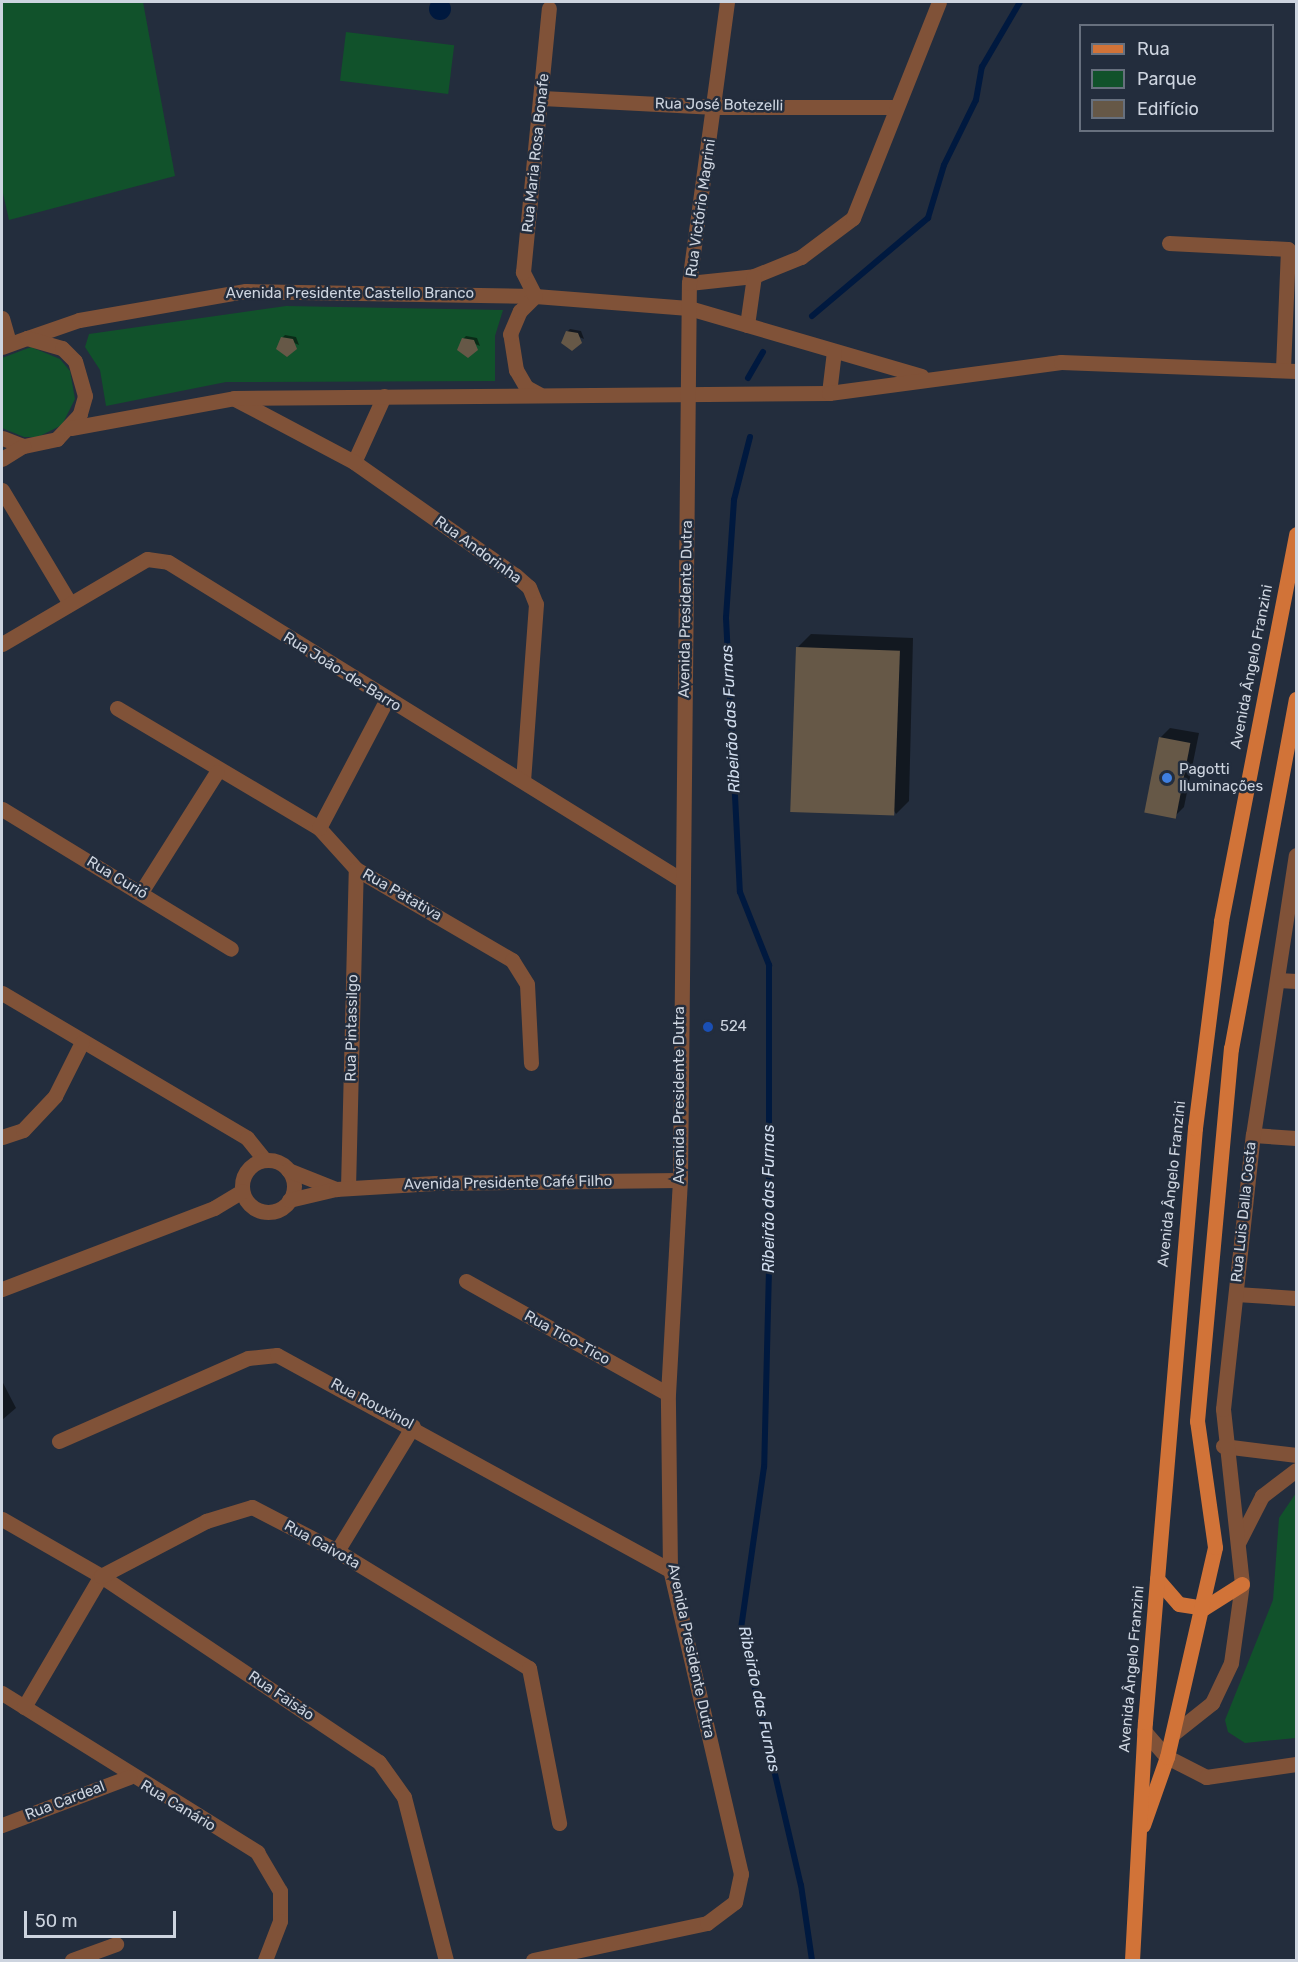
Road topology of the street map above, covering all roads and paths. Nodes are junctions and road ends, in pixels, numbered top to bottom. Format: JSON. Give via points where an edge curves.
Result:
{"nodes":[{"id":1,"x":727,"y":2,"type":"edge"},
{"id":2,"x":939,"y":2,"type":"edge"},
{"id":3,"x":549,"y":8,"type":"dead end"},
{"id":4,"x":542,"y":98,"type":"junction"},
{"id":5,"x":716,"y":107,"type":"junction"},
{"id":6,"x":895,"y":107,"type":"junction"},
{"id":7,"x":1169,"y":243,"type":"dead end"},
{"id":8,"x":754,"y":276,"type":"junction"},
{"id":9,"x":689,"y":283,"type":"junction"},
{"id":10,"x":535,"y":296,"type":"junction"},
{"id":11,"x":689,"y":308,"type":"junction"},
{"id":12,"x":2,"y":318,"type":"edge"},
{"id":13,"x":747,"y":325,"type":"junction"},
{"id":14,"x":27,"y":338,"type":"junction"},
{"id":15,"x":5,"y":345,"type":"edge"},
{"id":16,"x":834,"y":351,"type":"junction"},
{"id":17,"x":1290,"y":370,"type":"edge"},
{"id":18,"x":927,"y":378,"type":"junction"},
{"id":19,"x":829,"y":393,"type":"junction"},
{"id":20,"x":691,"y":394,"type":"junction"},
{"id":21,"x":541,"y":395,"type":"junction"},
{"id":22,"x":384,"y":396,"type":"junction"},
{"id":23,"x":234,"y":398,"type":"junction"},
{"id":24,"x":71,"y":429,"type":"junction"},
{"id":25,"x":2,"y":438,"type":"edge"},
{"id":26,"x":23,"y":446,"type":"junction"},
{"id":27,"x":2,"y":459,"type":"edge"},
{"id":28,"x":354,"y":462,"type":"junction"},
{"id":29,"x":2,"y":490,"type":"edge"},
{"id":30,"x":1296,"y":534,"type":"edge"},
{"id":31,"x":69,"y":602,"type":"junction"},
{"id":32,"x":2,"y":644,"type":"edge"},
{"id":33,"x":1296,"y":699,"type":"edge"},
{"id":34,"x":386,"y":701,"type":"junction"},
{"id":35,"x":117,"y":708,"type":"dead end"},
{"id":36,"x":217,"y":772,"type":"junction"},
{"id":37,"x":524,"y":781,"type":"junction"},
{"id":38,"x":2,"y":809,"type":"edge"},
{"id":39,"x":319,"y":828,"type":"junction"},
{"id":40,"x":1296,"y":855,"type":"edge"},
{"id":41,"x":356,"y":868,"type":"junction"},
{"id":42,"x":680,"y":879,"type":"junction"},
{"id":43,"x":141,"y":892,"type":"junction"},
{"id":44,"x":231,"y":949,"type":"dead end"},
{"id":45,"x":1278,"y":980,"type":"junction"},
{"id":46,"x":1296,"y":981,"type":"edge"},
{"id":47,"x":2,"y":993,"type":"edge"},
{"id":48,"x":82,"y":1042,"type":"junction"},
{"id":49,"x":531,"y":1063,"type":"dead end"},
{"id":50,"x":1253,"y":1135,"type":"junction"},
{"id":51,"x":2,"y":1137,"type":"edge"},
{"id":52,"x":247,"y":1138,"type":"junction"},
{"id":53,"x":1296,"y":1138,"type":"edge"},
{"id":54,"x":265,"y":1160,"type":"junction"},
{"id":55,"x":288,"y":1170,"type":"junction"},
{"id":56,"x":680,"y":1180,"type":"junction"},
{"id":57,"x":243,"y":1184,"type":"junction"},
{"id":58,"x":342,"y":1188,"type":"junction"},
{"id":59,"x":289,"y":1200,"type":"junction"},
{"id":60,"x":214,"y":1208,"type":"junction"},
{"id":61,"x":267,"y":1212,"type":"junction"},
{"id":62,"x":466,"y":1281,"type":"dead end"},
{"id":63,"x":2,"y":1289,"type":"edge"},
{"id":64,"x":1236,"y":1294,"type":"junction"},
{"id":65,"x":1296,"y":1298,"type":"edge"},
{"id":66,"x":668,"y":1394,"type":"junction"},
{"id":67,"x":413,"y":1426,"type":"junction"},
{"id":68,"x":59,"y":1441,"type":"dead end"},
{"id":69,"x":1223,"y":1446,"type":"junction"},
{"id":70,"x":1296,"y":1455,"type":"edge"},
{"id":71,"x":1296,"y":1470,"type":"edge"},
{"id":72,"x":2,"y":1519,"type":"edge"},
{"id":73,"x":1239,"y":1541,"type":"junction"},
{"id":74,"x":337,"y":1551,"type":"junction"},
{"id":75,"x":670,"y":1570,"type":"junction"},
{"id":76,"x":101,"y":1576,"type":"junction"},
{"id":77,"x":1157,"y":1579,"type":"junction"},
{"id":78,"x":1242,"y":1584,"type":"junction"},
{"id":79,"x":1204,"y":1608,"type":"junction"},
{"id":80,"x":2,"y":1694,"type":"edge"},
{"id":81,"x":24,"y":1707,"type":"junction"},
{"id":82,"x":1144,"y":1731,"type":"junction"},
{"id":83,"x":1173,"y":1734,"type":"junction"},
{"id":84,"x":1167,"y":1757,"type":"junction"},
{"id":85,"x":1296,"y":1764,"type":"edge"},
{"id":86,"x":129,"y":1777,"type":"junction"},
{"id":87,"x":558,"y":1823,"type":"dead end"},
{"id":88,"x":2,"y":1825,"type":"edge"},
{"id":89,"x":1136,"y":1845,"type":"junction"},
{"id":90,"x":116,"y":1944,"type":"dead end"},
{"id":91,"x":72,"y":1960,"type":"edge"},
{"id":92,"x":264,"y":1960,"type":"edge"},
{"id":93,"x":446,"y":1960,"type":"edge"},
{"id":94,"x":533,"y":1960,"type":"edge"},
{"id":95,"x":1132,"y":1960,"type":"edge"}],
"edges":[{"from":1,"to":5,"type":"street","name":"Rua Victório Magrini"},
{"from":2,"to":6,"type":"street"},
{"from":3,"to":4,"type":"street","name":"Rua Maria Rosa Bonafe"},
{"from":4,"to":5,"type":"street","name":"Rua José Botezelli"},
{"from":4,"to":10,"type":"street","name":"Rua Maria Rosa Bonafe","via":[[523,272]]},
{"from":5,"to":6,"type":"street","name":"Rua José Botezelli"},
{"from":5,"to":9,"type":"street","name":"Rua Victório Magrini"},
{"from":6,"to":8,"type":"street","via":[[853,218],[801,257]]},
{"from":7,"to":17,"type":"street","via":[[1288,249]]},
{"from":8,"to":9,"type":"street"},
{"from":8,"to":13,"type":"street"},
{"from":9,"to":11,"type":"street","name":"Rua Victório Magrini"},
{"from":10,"to":11,"type":"street","name":"Avenida Presidente Castello Branco"},
{"from":10,"to":14,"type":"street","name":"Avenida Presidente Castello Branco","via":[[246,291],[79,320]]},
{"from":10,"to":21,"type":"street","via":[[520,311],[510,352],[526,387]]},
{"from":11,"to":13,"type":"street","name":"Avenida Presidente Castello Branco"},
{"from":11,"to":20,"type":"street","name":"Avenida Presidente Dutra"},
{"from":12,"to":15,"type":"street"},
{"from":13,"to":16,"type":"street","name":"Avenida Presidente Castello Branco"},
{"from":14,"to":15,"type":"street","name":"Avenida Presidente Castello Branco"},
{"from":14,"to":24,"type":"street","via":[[62,348],[75,361],[85,396]]},
{"from":16,"to":18,"type":"street","name":"Avenida Presidente Castello Branco"},
{"from":16,"to":19,"type":"street"},
{"from":17,"to":18,"type":"street","via":[[1061,362]]},
{"from":18,"to":19,"type":"street"},
{"from":19,"to":20,"type":"street"},
{"from":20,"to":21,"type":"street"},
{"from":20,"to":42,"type":"street","name":"Avenida Presidente Dutra"},
{"from":21,"to":22,"type":"street"},
{"from":22,"to":23,"type":"street"},
{"from":22,"to":28,"type":"street"},
{"from":23,"to":24,"type":"street"},
{"from":23,"to":28,"type":"street","name":"Rua Andorinha"},
{"from":24,"to":26,"type":"street","via":[[41,446]]},
{"from":25,"to":26,"type":"street"},
{"from":26,"to":27,"type":"street"},
{"from":28,"to":37,"type":"street","name":"Rua Andorinha","via":[[529,587],[536,604]]},
{"from":29,"to":31,"type":"street"},
{"from":30,"to":77,"type":"main road","name":"Avenida Ângelo Franzini","via":[[1221,921],[1195,1128]]},
{"from":31,"to":32,"type":"street","name":"Rua João-de-Barro"},
{"from":31,"to":34,"type":"street","name":"Rua João-de-Barro","via":[[147,559],[168,562]]},
{"from":33,"to":79,"type":"main road","name":"Avenida Ângelo Franzini","via":[[1231,1049],[1197,1421],[1215,1547]]},
{"from":34,"to":37,"type":"street","name":"Rua João-de-Barro"},
{"from":34,"to":39,"type":"street"},
{"from":35,"to":36,"type":"street","name":"Rua Patativa"},
{"from":36,"to":39,"type":"street","name":"Rua Patativa"},
{"from":36,"to":43,"type":"street"},
{"from":37,"to":42,"type":"street","name":"Rua João-de-Barro"},
{"from":38,"to":43,"type":"street","name":"Rua Curió"},
{"from":39,"to":41,"type":"street","name":"Rua Patativa"},
{"from":40,"to":45,"type":"street","name":"Rua Luis Dalla Costa"},
{"from":41,"to":49,"type":"street","name":"Rua Patativa","via":[[522,970]]},
{"from":41,"to":58,"type":"street","name":"Rua Pintassilgo"},
{"from":42,"to":56,"type":"street","name":"Avenida Presidente Dutra"},
{"from":43,"to":44,"type":"street","name":"Rua Curió"},
{"from":45,"to":46,"type":"street"},
{"from":45,"to":50,"type":"street","name":"Rua Luis Dalla Costa"},
{"from":47,"to":48,"type":"street"},
{"from":48,"to":51,"type":"street","via":[[55,1096],[23,1130]]},
{"from":48,"to":52,"type":"street"},
{"from":50,"to":53,"type":"street"},
{"from":50,"to":64,"type":"street","name":"Rua Luis Dalla Costa"},
{"from":52,"to":54,"type":"street"},
{"from":52,"to":57,"type":"street"},
{"from":54,"to":55,"type":"street"},
{"from":54,"to":57,"type":"street"},
{"from":55,"to":58,"type":"street","name":"Avenida Presidente Café Filho"},
{"from":55,"to":59,"type":"street","via":[[294,1185]]},
{"from":56,"to":58,"type":"street","name":"Avenida Presidente Café Filho"},
{"from":56,"to":66,"type":"street","name":"Avenida Presidente Dutra"},
{"from":57,"to":60,"type":"street"},
{"from":57,"to":61,"type":"street","via":[[251,1206]]},
{"from":58,"to":59,"type":"street","name":"Avenida Presidente Café Filho"},
{"from":59,"to":61,"type":"street"},
{"from":60,"to":61,"type":"street"},
{"from":60,"to":63,"type":"street"},
{"from":62,"to":66,"type":"street","name":"Rua Tico-Tico"},
{"from":64,"to":65,"type":"street"},
{"from":64,"to":69,"type":"street","name":"Rua Luis Dalla Costa"},
{"from":66,"to":75,"type":"street","name":"Avenida Presidente Dutra"},
{"from":67,"to":68,"type":"street","name":"Rua Rouxinol","via":[[291,1361],[263,1354]]},
{"from":67,"to":74,"type":"street"},
{"from":67,"to":75,"type":"street","name":"Rua Rouxinol"},
{"from":69,"to":70,"type":"street"},
{"from":69,"to":73,"type":"street","name":"Rua Luis Dalla Costa"},
{"from":71,"to":73,"type":"street","via":[[1262,1496]]},
{"from":72,"to":76,"type":"street","name":"Rua Faisão"},
{"from":73,"to":78,"type":"street","name":"Rua Luis Dalla Costa"},
{"from":74,"to":76,"type":"street","name":"Rua Gaivota","via":[[252,1508],[206,1521]]},
{"from":74,"to":87,"type":"street","name":"Rua Gaivota","via":[[529,1668]]},
{"from":75,"to":94,"type":"street","name":"Avenida Presidente Dutra","via":[[741,1874],[735,1902],[707,1923]]},
{"from":76,"to":81,"type":"street"},
{"from":76,"to":93,"type":"street","name":"Rua Faisão","via":[[379,1762],[394,1778]]},
{"from":77,"to":79,"type":"main road","via":[[1179,1604]]},
{"from":77,"to":82,"type":"main road","name":"Avenida Ângelo Franzini"},
{"from":78,"to":79,"type":"main road"},
{"from":78,"to":83,"type":"street","name":"Rua Luis Dalla Costa","via":[[1231,1663],[1212,1703]]},
{"from":79,"to":83,"type":"main road","name":"Avenida Ângelo Franzini"},
{"from":80,"to":81,"type":"street","name":"Rua Canário"},
{"from":81,"to":86,"type":"street","name":"Rua Canário"},
{"from":82,"to":84,"type":"street"},
{"from":82,"to":89,"type":"main road","name":"Avenida Ângelo Franzini"},
{"from":83,"to":84,"type":"main road","name":"Avenida Ângelo Franzini"},
{"from":84,"to":85,"type":"street","via":[[1206,1777]]},
{"from":84,"to":89,"type":"main road","name":"Avenida Ângelo Franzini"},
{"from":86,"to":88,"type":"street","name":"Rua Cardeal"},
{"from":86,"to":92,"type":"street","name":"Rua Canário","via":[[257,1852],[270,1869],[280,1891],[280,1921]]},
{"from":89,"to":95,"type":"main road","name":"Avenida Ângelo Franzini"},
{"from":90,"to":91,"type":"street"}]}
